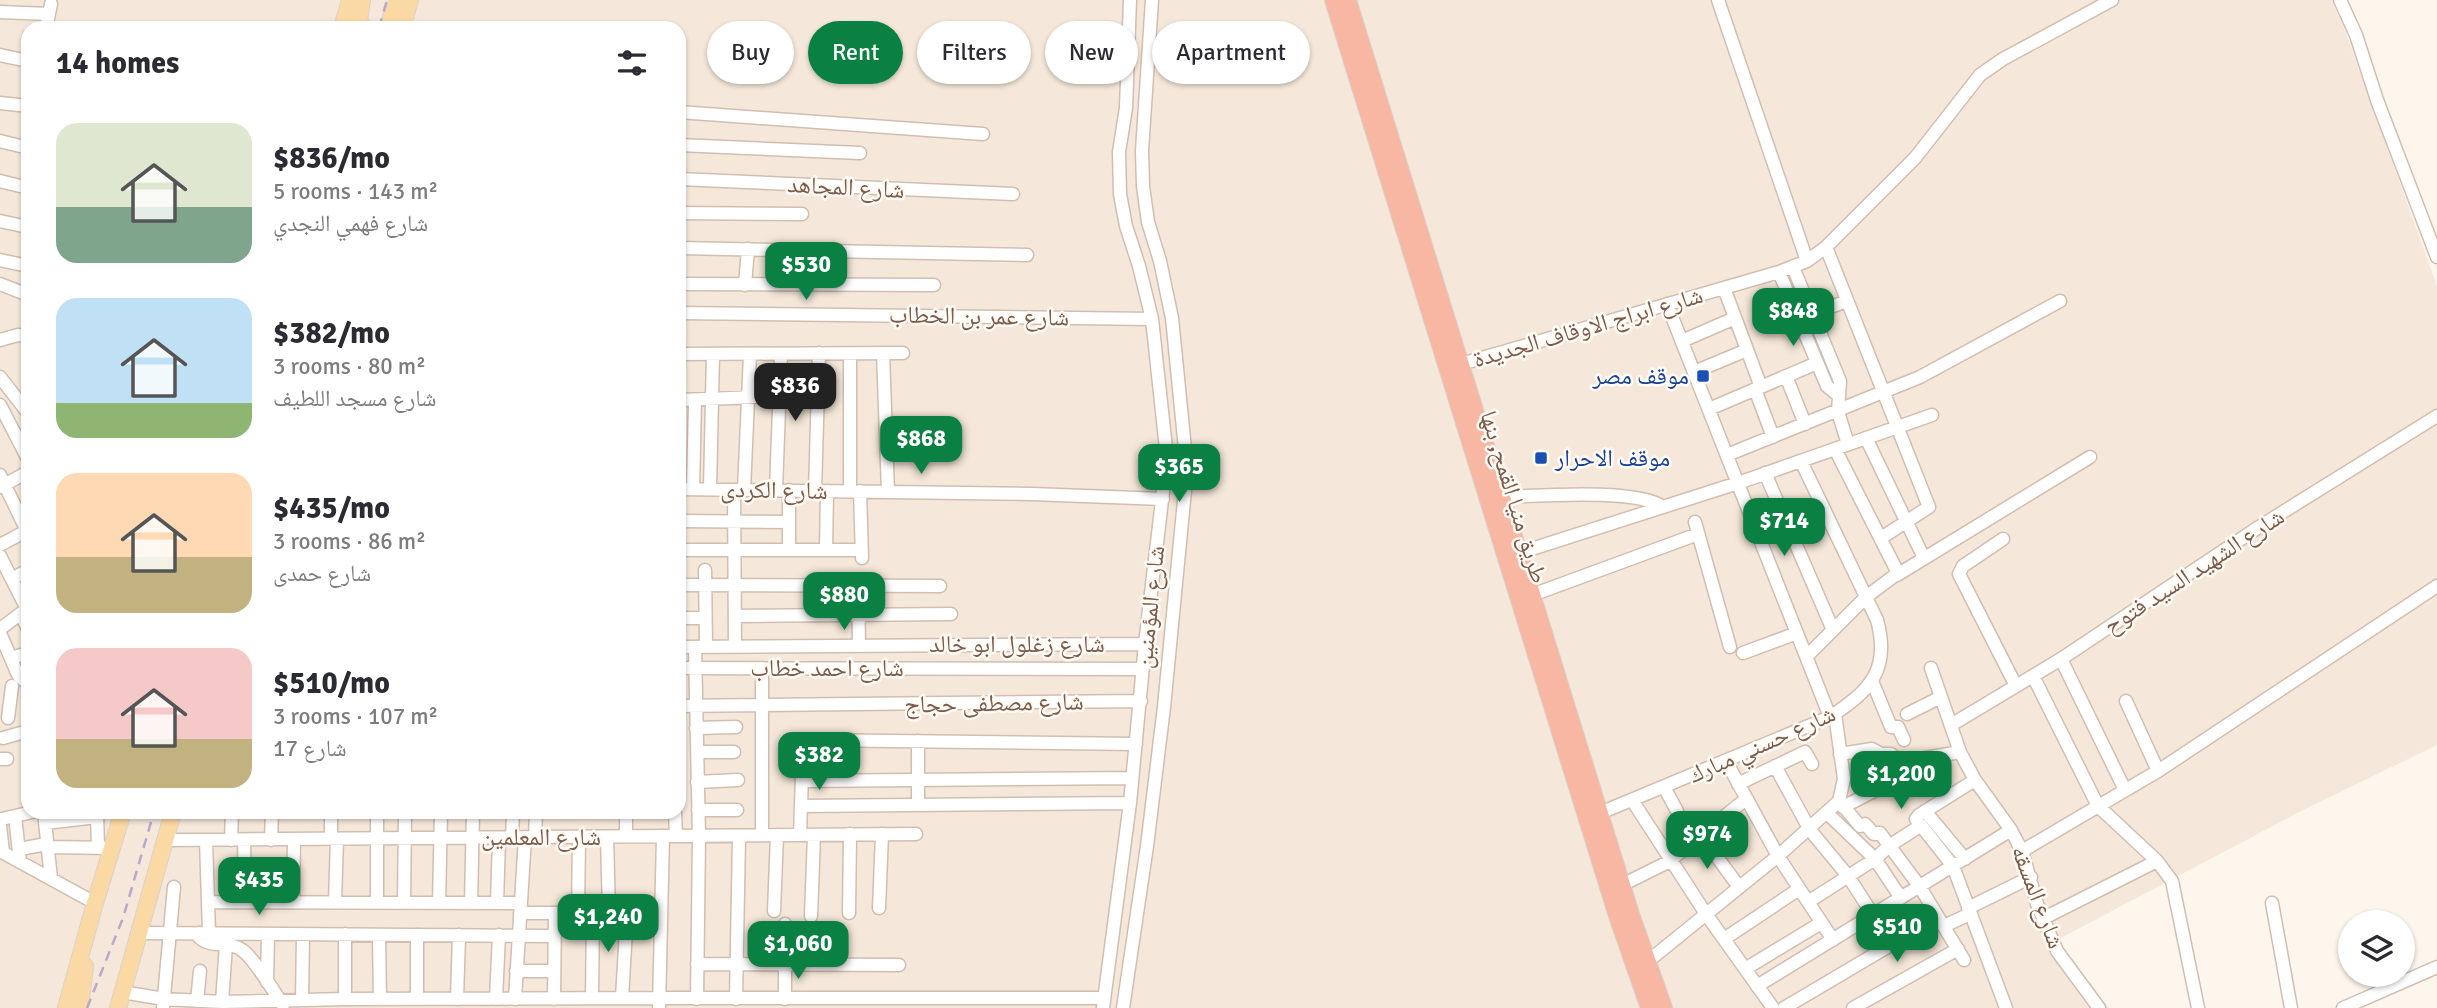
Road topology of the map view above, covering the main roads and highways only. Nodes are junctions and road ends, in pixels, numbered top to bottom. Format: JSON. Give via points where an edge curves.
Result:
{"nodes":[{"id":1,"x":350,"y":0,"type":"edge"},
{"id":2,"x":362,"y":0,"type":"edge"},
{"id":3,"x":398,"y":0,"type":"edge"},
{"id":4,"x":410,"y":0,"type":"edge"},
{"id":5,"x":1334,"y":0,"type":"edge"},
{"id":6,"x":1347,"y":0,"type":"edge"},
{"id":7,"x":344,"y":21,"type":"edge"},
{"id":8,"x":361,"y":21,"type":"edge"},
{"id":9,"x":390,"y":21,"type":"edge"},
{"id":10,"x":404,"y":21,"type":"edge"},
{"id":11,"x":1380,"y":125,"type":"junction"},
{"id":12,"x":120,"y":819,"type":"edge"},
{"id":13,"x":171,"y":819,"type":"edge"},
{"id":14,"x":82,"y":949,"type":"junction"},
{"id":15,"x":120,"y":1000,"type":"edge"},
{"id":16,"x":66,"y":1008,"type":"edge"},
{"id":17,"x":80,"y":1008,"type":"edge"},
{"id":18,"x":1650,"y":1008,"type":"edge"},
{"id":19,"x":1663,"y":1008,"type":"edge"}],
"edges":[{"from":1,"to":7,"type":"main road"},
{"from":2,"to":8,"type":"main road"},
{"from":3,"to":9,"type":"main road"},
{"from":4,"to":10,"type":"main road"},
{"from":5,"to":11,"type":"highway","name":"طريق منيا القمح, بنها"},
{"from":6,"to":11,"type":"highway","name":"طريق منيا القمح, بنها"},
{"from":11,"to":18,"type":"highway","name":"طريق منيا القمح, بنها","via":[[1618,916]]},
{"from":11,"to":19,"type":"highway","name":"طريق منيا القمح, بنها","via":[[1461,364]]},
{"from":12,"to":14,"type":"main road","via":[[105,848]]},
{"from":13,"to":15,"type":"main road"},
{"from":14,"to":16,"type":"main road"},
{"from":14,"to":17,"type":"main road","via":[[85,968]]}]}
